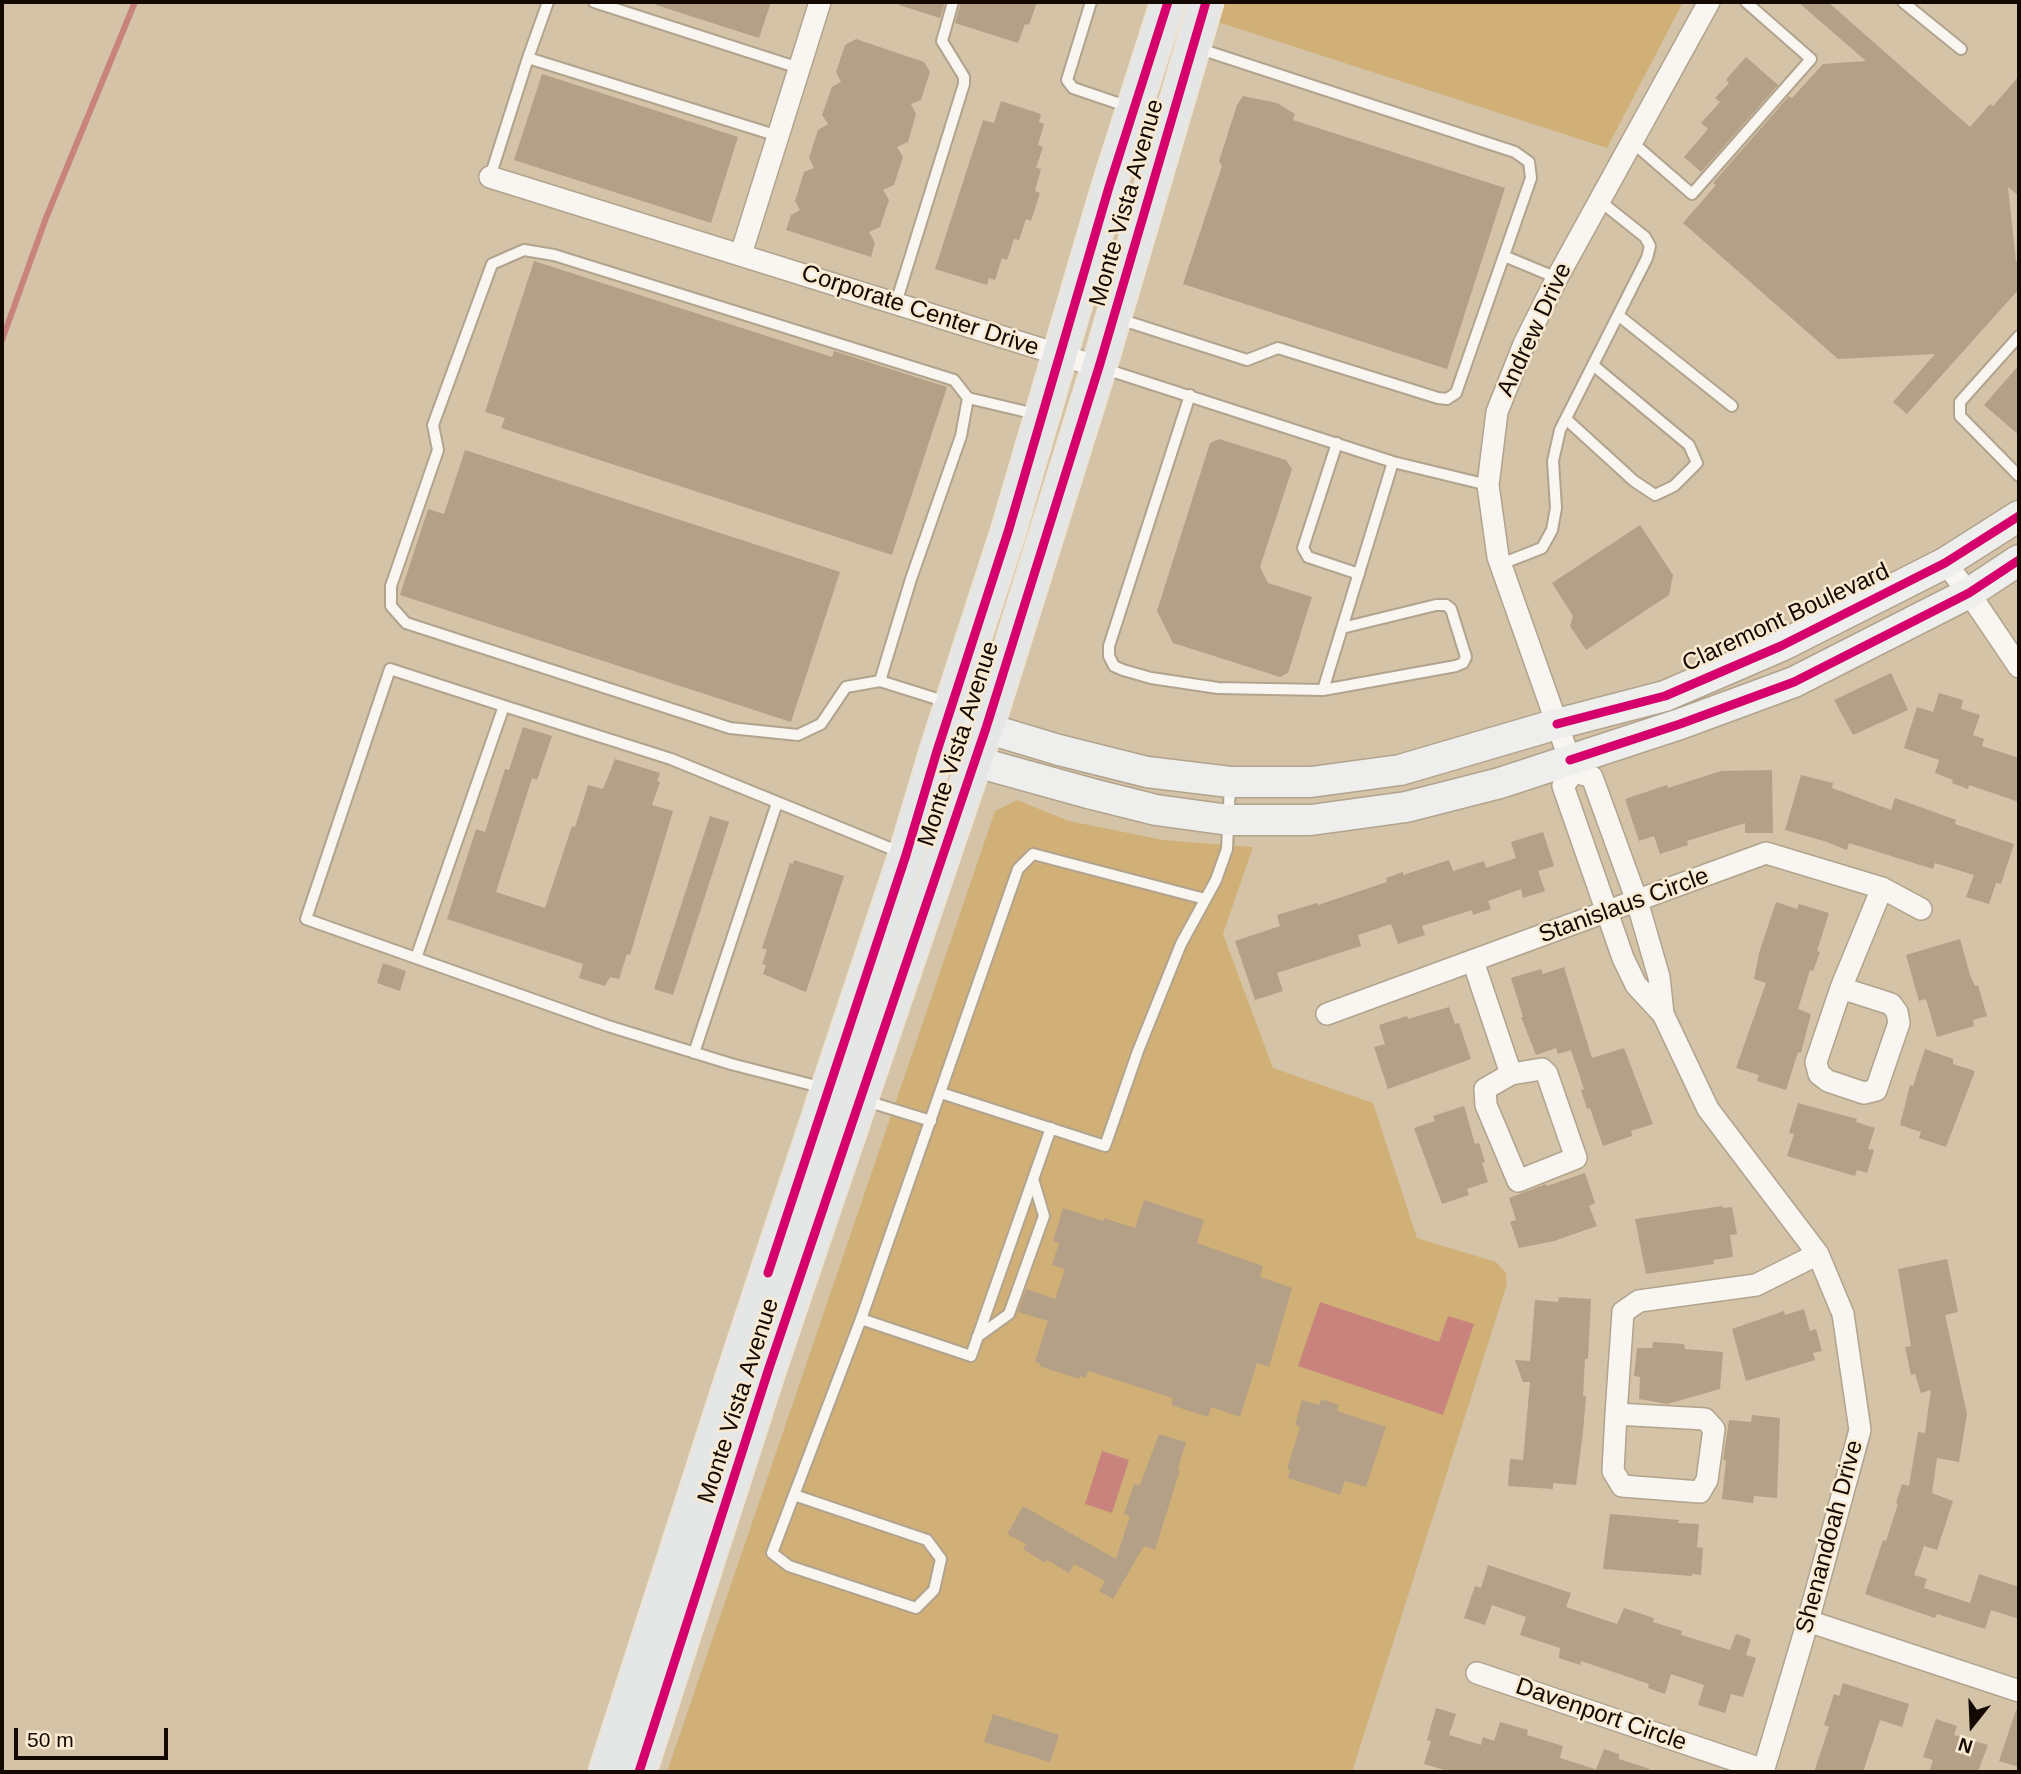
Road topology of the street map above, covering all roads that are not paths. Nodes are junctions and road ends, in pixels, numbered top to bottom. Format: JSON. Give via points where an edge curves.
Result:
{"nodes":[{"id":1,"x":548,"y":2,"type":"edge"},
{"id":2,"x":594,"y":2,"type":"edge"},
{"id":3,"x":820,"y":2,"type":"edge"},
{"id":4,"x":953,"y":2,"type":"edge"},
{"id":5,"x":1091,"y":2,"type":"edge"},
{"id":6,"x":1168,"y":2,"type":"edge"},
{"id":7,"x":1206,"y":2,"type":"edge"},
{"id":8,"x":1709,"y":2,"type":"edge"},
{"id":9,"x":1746,"y":2,"type":"edge"},
{"id":10,"x":1903,"y":2,"type":"edge"},
{"id":11,"x":1192,"y":47,"type":"junction"},
{"id":12,"x":1961,"y":49,"type":"dead end"},
{"id":13,"x":528,"y":58,"type":"junction"},
{"id":14,"x":799,"y":68,"type":"junction"},
{"id":15,"x":1134,"y":108,"type":"junction"},
{"id":16,"x":778,"y":136,"type":"junction"},
{"id":17,"x":1632,"y":142,"type":"junction"},
{"id":18,"x":490,"y":177,"type":"joint"},
{"id":19,"x":1600,"y":201,"type":"junction"},
{"id":20,"x":741,"y":254,"type":"junction"},
{"id":21,"x":1504,"y":256,"type":"junction"},
{"id":22,"x":1557,"y":278,"type":"junction"},
{"id":23,"x":896,"y":303,"type":"junction"},
{"id":24,"x":1618,"y":315,"type":"junction"},
{"id":25,"x":1113,"y":317,"type":"junction"},
{"id":26,"x":2019,"y":337,"type":"edge"},
{"id":27,"x":1059,"y":355,"type":"junction"},
{"id":28,"x":1593,"y":365,"type":"junction"},
{"id":29,"x":1099,"y":367,"type":"junction"},
{"id":30,"x":1190,"y":395,"type":"junction"},
{"id":31,"x":968,"y":398,"type":"junction"},
{"id":32,"x":1732,"y":406,"type":"dead end"},
{"id":33,"x":1042,"y":415,"type":"junction"},
{"id":34,"x":1566,"y":419,"type":"junction"},
{"id":35,"x":1336,"y":443,"type":"junction"},
{"id":36,"x":1393,"y":461,"type":"junction"},
{"id":37,"x":2019,"y":477,"type":"edge"},
{"id":38,"x":1488,"y":485,"type":"junction"},
{"id":39,"x":2019,"y":516,"type":"edge"},
{"id":40,"x":2019,"y":560,"type":"edge"},
{"id":41,"x":1945,"y":563,"type":"junction"},
{"id":42,"x":1501,"y":564,"type":"junction"},
{"id":43,"x":1359,"y":574,"type":"junction"},
{"id":44,"x":1969,"y":593,"type":"junction"},
{"id":45,"x":1342,"y":628,"type":"junction"},
{"id":46,"x":2019,"y":667,"type":"edge"},
{"id":47,"x":880,"y":681,"type":"junction"},
{"id":48,"x":1323,"y":690,"type":"junction"},
{"id":49,"x":504,"y":706,"type":"junction"},
{"id":50,"x":951,"y":710,"type":"junction"},
{"id":51,"x":1557,"y":724,"type":"junction"},
{"id":52,"x":986,"y":728,"type":"junction"},
{"id":53,"x":937,"y":751,"type":"junction"},
{"id":54,"x":975,"y":761,"type":"junction"},
{"id":55,"x":1572,"y":766,"type":"junction"},
{"id":56,"x":1230,"y":782,"type":"junction"},
{"id":57,"x":777,"y":803,"type":"junction"},
{"id":58,"x":1229,"y":820,"type":"junction"},
{"id":59,"x":906,"y":855,"type":"junction"},
{"id":60,"x":1882,"y":888,"type":"junction"},
{"id":61,"x":1205,"y":899,"type":"junction"},
{"id":62,"x":1637,"y":901,"type":"junction"},
{"id":63,"x":1921,"y":909,"type":"dead end"},
{"id":64,"x":1608,"y":912,"type":"junction"},
{"id":65,"x":415,"y":958,"type":"junction"},
{"id":66,"x":1473,"y":961,"type":"junction"},
{"id":67,"x":1841,"y":988,"type":"junction"},
{"id":68,"x":1327,"y":1014,"type":"dead end"},
{"id":69,"x":1663,"y":1014,"type":"junction"},
{"id":70,"x":694,"y":1053,"type":"junction"},
{"id":71,"x":1511,"y":1074,"type":"junction"},
{"id":72,"x":941,"y":1093,"type":"junction"},
{"id":73,"x":845,"y":1094,"type":"junction"},
{"id":74,"x":931,"y":1121,"type":"junction"},
{"id":75,"x":1051,"y":1128,"type":"junction"},
{"id":76,"x":1033,"y":1178,"type":"junction"},
{"id":77,"x":1818,"y":1254,"type":"junction"},
{"id":78,"x":1003,"y":1263,"type":"junction"},
{"id":79,"x":1025,"y":1270,"type":"junction"},
{"id":80,"x":861,"y":1319,"type":"junction"},
{"id":81,"x":977,"y":1337,"type":"junction"},
{"id":82,"x":1616,"y":1414,"type":"junction"},
{"id":83,"x":794,"y":1495,"type":"junction"},
{"id":84,"x":1808,"y":1621,"type":"junction"},
{"id":85,"x":1477,"y":1673,"type":"dead end"},
{"id":86,"x":2019,"y":1691,"type":"edge"},
{"id":87,"x":1764,"y":1771,"type":"edge"},
{"id":88,"x":606,"y":1772,"type":"edge"},
{"id":89,"x":639,"y":1772,"type":"edge"}],
"edges":[{"from":1,"to":13,"type":"lane"},
{"from":2,"to":14,"type":"lane"},
{"from":3,"to":14,"type":"street"},
{"from":4,"to":23,"type":"lane","via":[[942,41],[964,83]]},
{"from":5,"to":15,"type":"lane","via":[[1067,80],[1073,88]]},
{"from":6,"to":15,"type":"main road","name":"Monte Vista Avenue"},
{"from":7,"to":11,"type":"main road","name":"Monte Vista Avenue"},
{"from":8,"to":17,"type":"street","name":"Andrew Drive"},
{"from":9,"to":17,"type":"lane","via":[[1811,60],[1692,194]]},
{"from":10,"to":12,"type":"lane"},
{"from":11,"to":21,"type":"lane","via":[[1515,152],[1529,162],[1531,178]]},
{"from":11,"to":25,"type":"main road","name":"Monte Vista Avenue"},
{"from":13,"to":16,"type":"lane"},
{"from":13,"to":18,"type":"lane"},
{"from":14,"to":16,"type":"street"},
{"from":15,"to":27,"type":"main road","name":"Monte Vista Avenue"},
{"from":16,"to":20,"type":"street"},
{"from":17,"to":19,"type":"street","name":"Andrew Drive"},
{"from":18,"to":20,"type":"street","name":"Corporate Center Drive"},
{"from":19,"to":22,"type":"street","name":"Andrew Drive"},
{"from":19,"to":24,"type":"lane","via":[[1650,246]]},
{"from":20,"to":23,"type":"street","name":"Corporate Center Drive"},
{"from":21,"to":22,"type":"lane"},
{"from":21,"to":25,"type":"lane","via":[[1456,393],[1447,399],[1278,348],[1247,360]]},
{"from":22,"to":38,"type":"street","name":"Andrew Drive","via":[[1497,412]]},
{"from":23,"to":27,"type":"street","name":"Corporate Center Drive"},
{"from":24,"to":28,"type":"lane"},
{"from":24,"to":32,"type":"lane"},
{"from":25,"to":29,"type":"main road","name":"Monte Vista Avenue"},
{"from":26,"to":37,"type":"lane","via":[[1960,402],[1960,416]]},
{"from":27,"to":29,"type":"street","name":"Corporate Center Drive"},
{"from":27,"to":33,"type":"main road","name":"Monte Vista Avenue"},
{"from":28,"to":34,"type":"lane"},
{"from":28,"to":34,"type":"lane","via":[[1689,445],[1697,464],[1674,486],[1655,495]]},
{"from":29,"to":30,"type":"lane"},
{"from":29,"to":52,"type":"main road","name":"Monte Vista Avenue"},
{"from":30,"to":35,"type":"lane"},
{"from":30,"to":48,"type":"lane","via":[[1112,633],[1109,656],[1114,666],[1123,670],[1164,680],[1218,688]]},
{"from":31,"to":33,"type":"lane"},
{"from":31,"to":47,"type":"lane","via":[[961,436]]},
{"from":31,"to":47,"type":"lane","via":[[954,380],[554,255],[524,250],[492,264],[433,425],[438,450],[391,586],[391,606],[406,623],[730,728],[798,735],[821,724],[846,687]]},
{"from":33,"to":50,"type":"main road","name":"Monte Vista Avenue"},
{"from":34,"to":42,"type":"lane","via":[[1552,461],[1556,508],[1552,530],[1542,548]]},
{"from":35,"to":36,"type":"lane"},
{"from":35,"to":43,"type":"lane","via":[[1303,542],[1304,554]]},
{"from":36,"to":38,"type":"lane"},
{"from":36,"to":43,"type":"lane"},
{"from":38,"to":42,"type":"street","name":"Andrew Drive"},
{"from":39,"to":41,"type":"main road","name":"Claremont Boulevard"},
{"from":40,"to":44,"type":"main road"},
{"from":41,"to":44,"type":"street"},
{"from":41,"to":51,"type":"main road","name":"Claremont Boulevard","via":[[1781,646],[1665,696]]},
{"from":42,"to":51,"type":"street","name":"Andrew Drive"},
{"from":43,"to":45,"type":"lane"},
{"from":44,"to":46,"type":"street"},
{"from":44,"to":55,"type":"main road","via":[[1794,681]]},
{"from":45,"to":48,"type":"lane"},
{"from":45,"to":48,"type":"lane","via":[[1446,605],[1466,657],[1456,666]]},
{"from":47,"to":50,"type":"lane"},
{"from":49,"to":57,"type":"lane","via":[[671,759]]},
{"from":49,"to":65,"type":"lane"},
{"from":49,"to":65,"type":"lane","via":[[390,669],[306,919]]},
{"from":50,"to":52,"type":"main road","name":"Claremont Boulevard"},
{"from":50,"to":53,"type":"main road","name":"Monte Vista Avenue"},
{"from":51,"to":55,"type":"street","name":"Andrew Drive"},
{"from":51,"to":56,"type":"main road","name":"Claremont Boulevard","via":[[1400,769],[1311,782]]},
{"from":52,"to":54,"type":"main road","name":"Monte Vista Avenue"},
{"from":52,"to":56,"type":"main road","name":"Claremont Boulevard","via":[[1147,772]]},
{"from":53,"to":54,"type":"main road"},
{"from":53,"to":59,"type":"main road","name":"Monte Vista Avenue"},
{"from":54,"to":58,"type":"main road","via":[[1156,810]]},
{"from":54,"to":73,"type":"main road","name":"Monte Vista Avenue"},
{"from":55,"to":58,"type":"main road","via":[[1406,807],[1311,820]]},
{"from":55,"to":62,"type":"street","name":"Shenandoah Drive","via":[[1592,777]]},
{"from":55,"to":64,"type":"street","name":"Shenandoah Drive","via":[[1563,786]]},
{"from":56,"to":58,"type":"lane"},
{"from":57,"to":59,"type":"lane"},
{"from":57,"to":70,"type":"lane"},
{"from":58,"to":61,"type":"lane","via":[[1227,849]]},
{"from":59,"to":73,"type":"main road","name":"Monte Vista Avenue"},
{"from":60,"to":62,"type":"street","name":"Stanislaus Circle","via":[[1766,853]]},
{"from":60,"to":63,"type":"street","name":"Stanislaus Circle"},
{"from":60,"to":67,"type":"street"},
{"from":61,"to":72,"type":"lane","via":[[1033,854],[1018,869]]},
{"from":61,"to":75,"type":"lane","via":[[1138,1051],[1105,1146]]},
{"from":62,"to":64,"type":"street","name":"Stanislaus Circle"},
{"from":62,"to":69,"type":"street","name":"Shenandoah Drive","via":[[1659,977]]},
{"from":64,"to":66,"type":"street","name":"Stanislaus Circle"},
{"from":64,"to":69,"type":"street","name":"Shenandoah Drive","via":[[1636,985]]},
{"from":65,"to":70,"type":"lane"},
{"from":66,"to":68,"type":"street","name":"Stanislaus Circle"},
{"from":66,"to":71,"type":"street"},
{"from":67,"to":67,"type":"street","via":[[1891,1004],[1897,1012],[1899,1023],[1877,1090],[1864,1093],[1828,1081],[1819,1073],[1816,1062]]},
{"from":69,"to":77,"type":"street","name":"Shenandoah Drive","via":[[1708,1109]]},
{"from":70,"to":73,"type":"lane"},
{"from":71,"to":71,"type":"street","via":[[1485,1089],[1486,1105],[1518,1181],[1576,1158],[1547,1074],[1542,1069]]},
{"from":72,"to":74,"type":"lane"},
{"from":72,"to":75,"type":"lane"},
{"from":73,"to":74,"type":"lane"},
{"from":73,"to":88,"type":"main road","name":"Monte Vista Avenue","via":[[744,1344]]},
{"from":73,"to":89,"type":"main road","name":"Monte Vista Avenue","via":[[769,1368]]},
{"from":74,"to":80,"type":"lane"},
{"from":75,"to":76,"type":"lane"},
{"from":76,"to":78,"type":"lane"},
{"from":76,"to":79,"type":"lane","via":[[1044,1216]]},
{"from":77,"to":82,"type":"street","via":[[1756,1285],[1639,1301],[1623,1312]]},
{"from":77,"to":84,"type":"street","name":"Shenandoah Drive","via":[[1843,1314],[1860,1430]]},
{"from":78,"to":79,"type":"lane"},
{"from":78,"to":81,"type":"lane"},
{"from":79,"to":81,"type":"lane","via":[[1009,1314]]},
{"from":80,"to":81,"type":"lane","via":[[971,1356]]},
{"from":80,"to":83,"type":"lane"},
{"from":82,"to":82,"type":"street","via":[[1613,1471],[1622,1486],[1700,1492],[1707,1480],[1714,1429],[1705,1419]]},
{"from":83,"to":83,"type":"lane","via":[[772,1553],[789,1566],[916,1608],[934,1590],[941,1559],[927,1540]]},
{"from":84,"to":86,"type":"street"},
{"from":84,"to":87,"type":"street","name":"Shenandoah Drive"},
{"from":85,"to":87,"type":"street","name":"Davenport Circle"}]}
